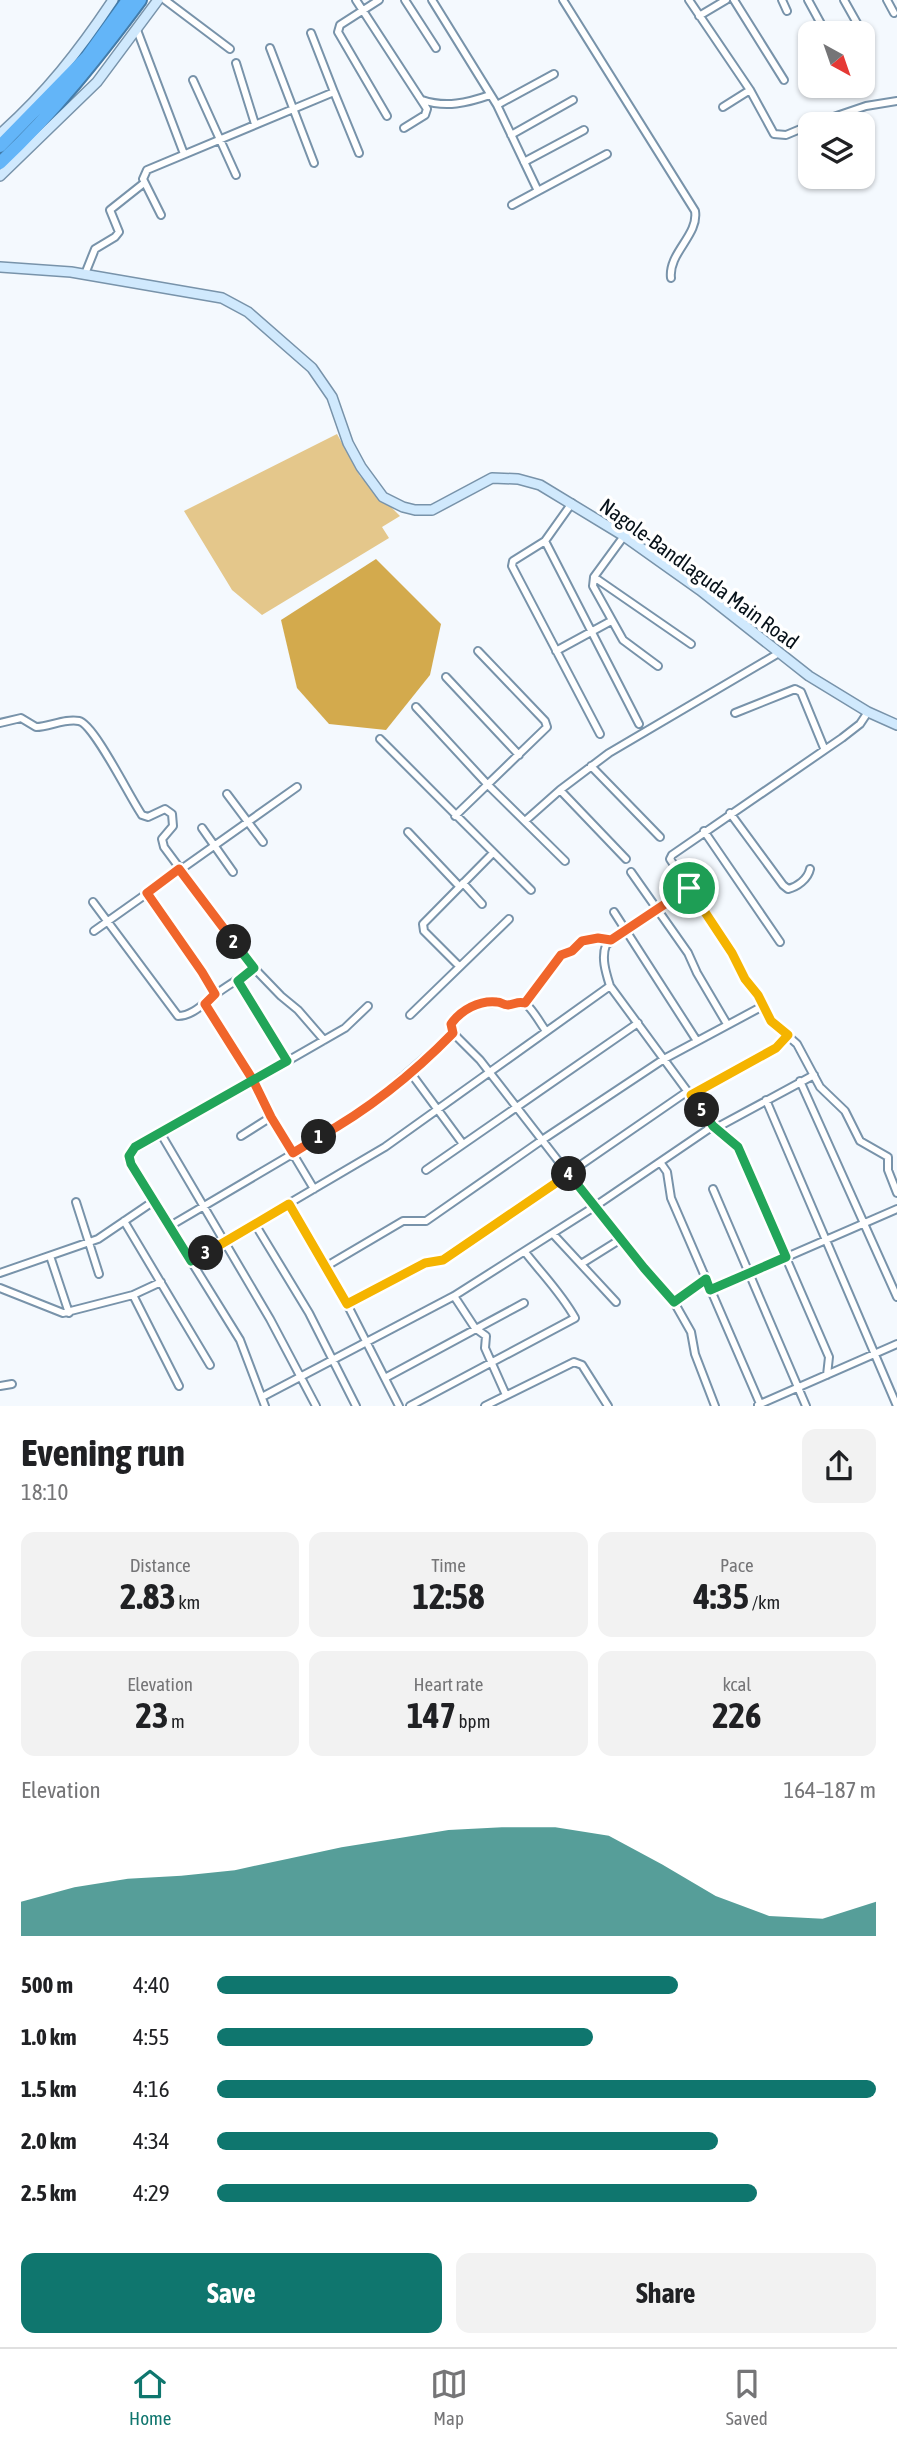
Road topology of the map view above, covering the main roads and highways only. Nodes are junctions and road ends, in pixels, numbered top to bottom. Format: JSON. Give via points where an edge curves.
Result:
{"nodes":[{"id":1,"x":128,"y":0,"type":"edge"},
{"id":2,"x":140,"y":0,"type":"edge"},
{"id":3,"x":0,"y":146,"type":"edge"},
{"id":4,"x":0,"y":163,"type":"edge"}],
"edges":[{"from":1,"to":3,"type":"highway","via":[[86,57]]},
{"from":2,"to":4,"type":"highway","via":[[62,100]]}]}
